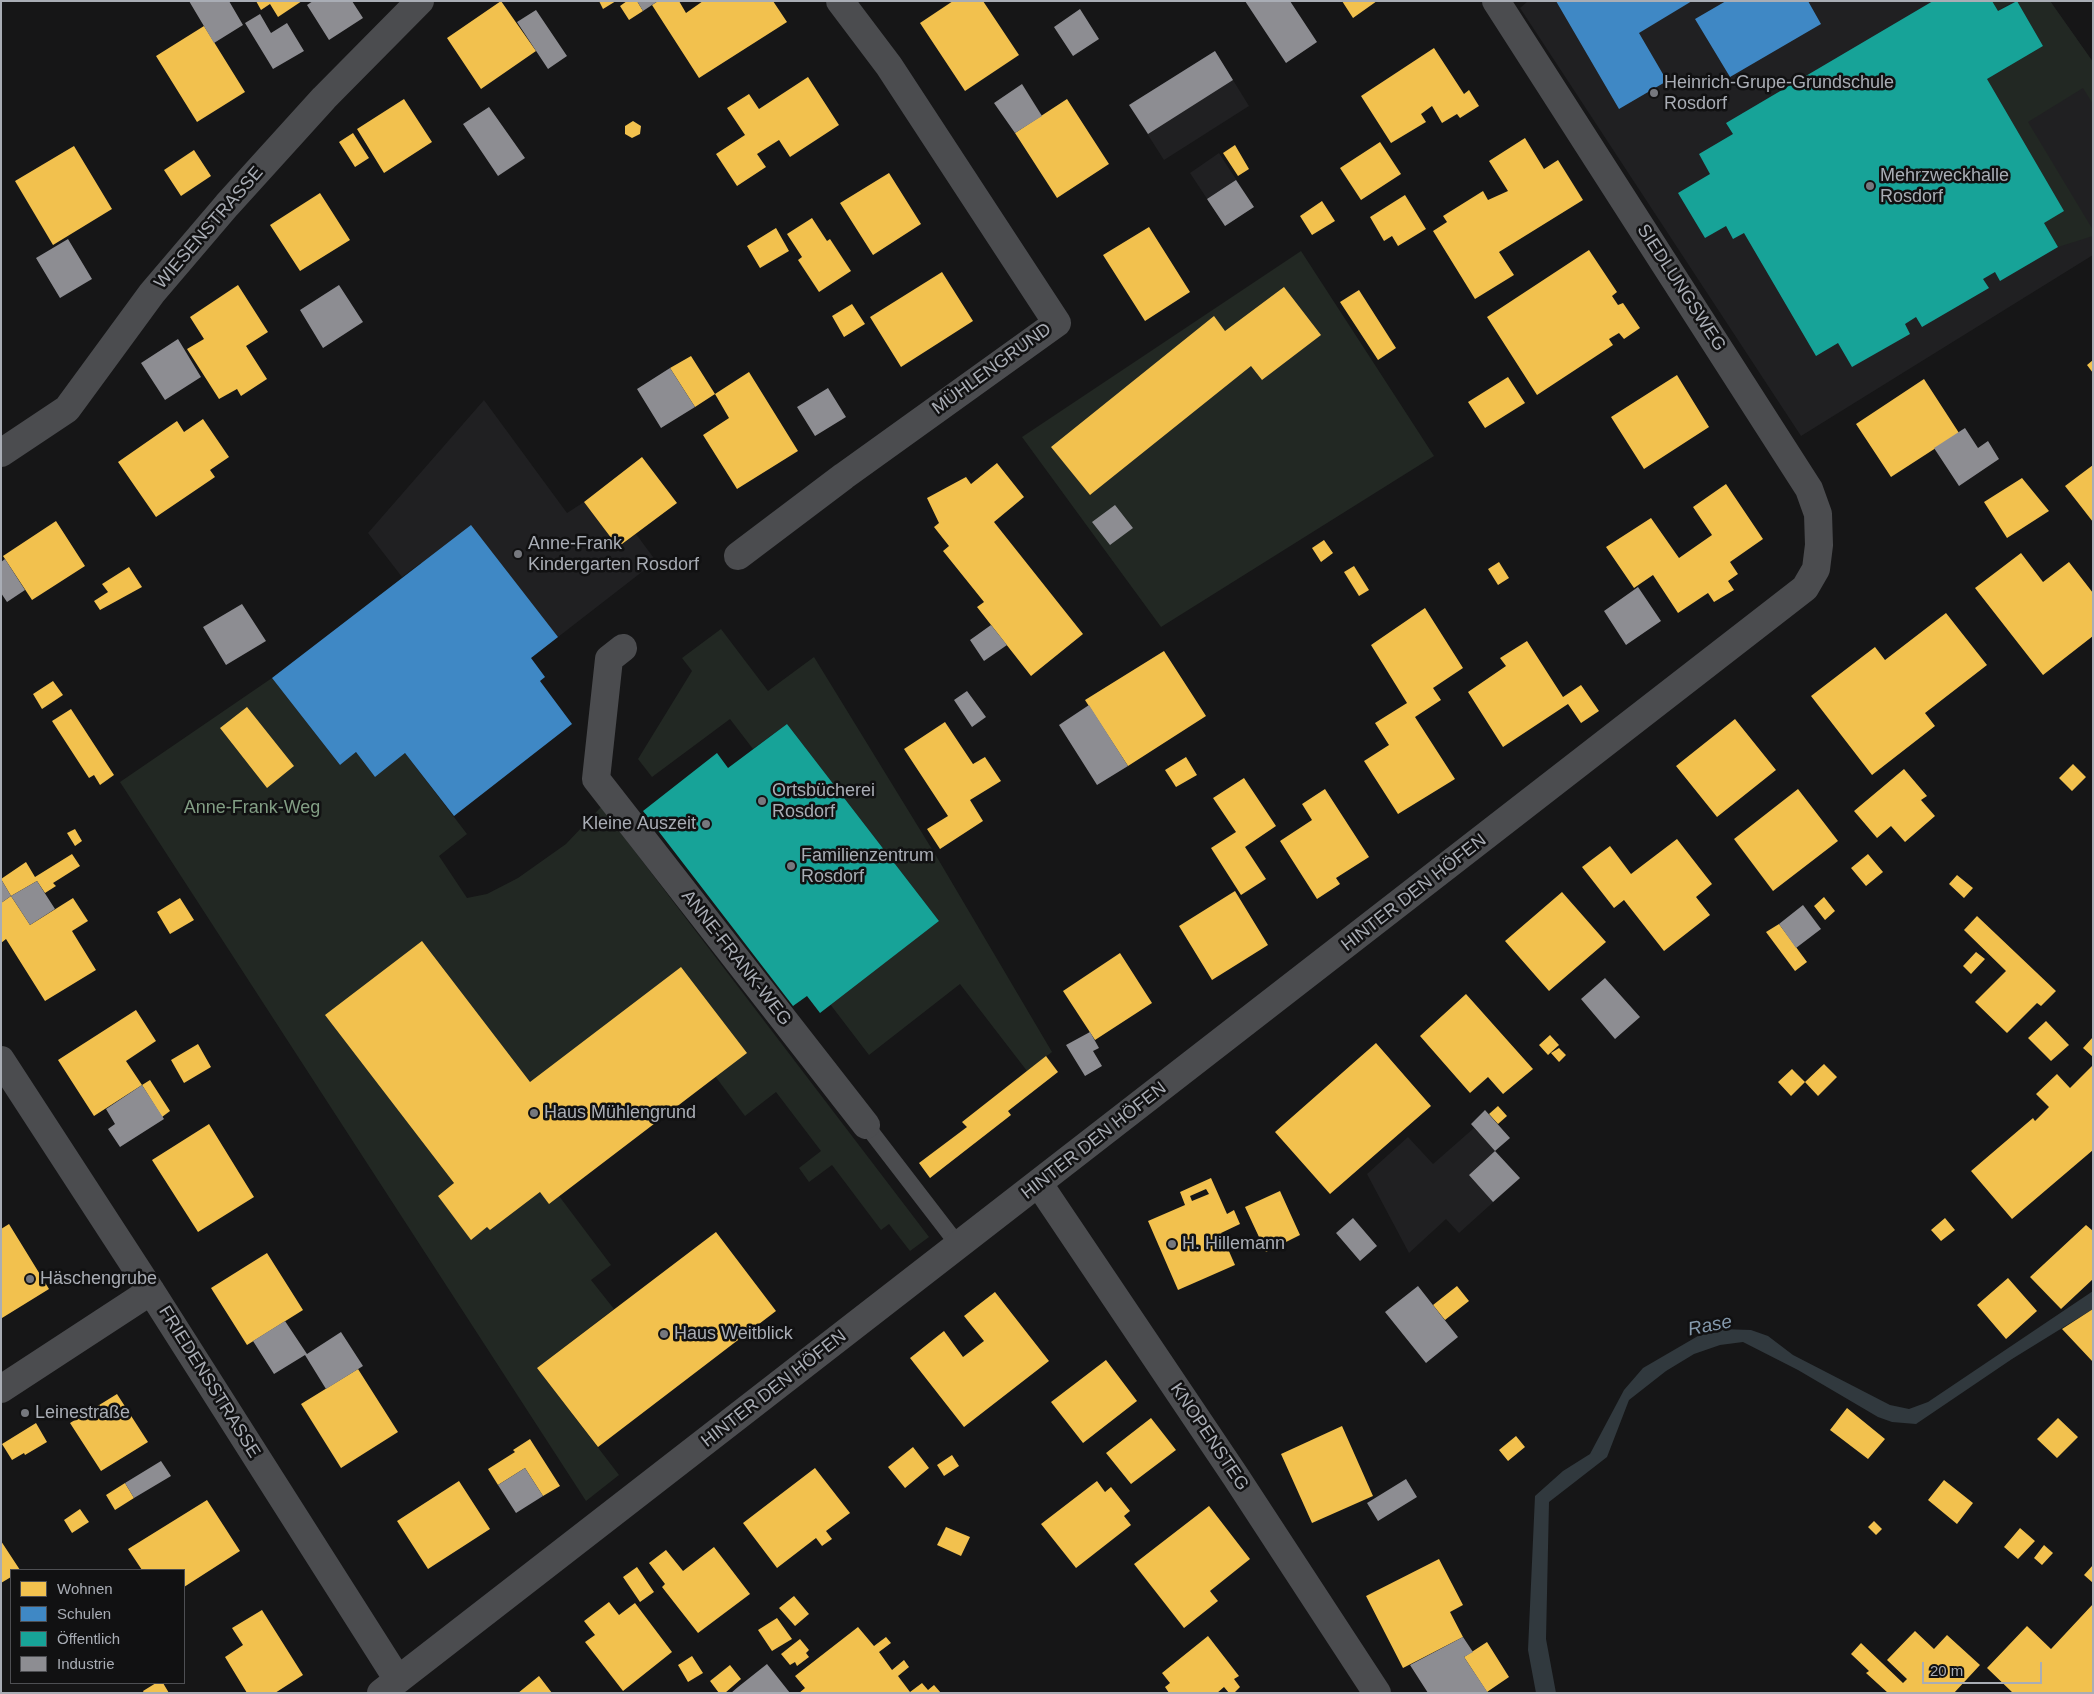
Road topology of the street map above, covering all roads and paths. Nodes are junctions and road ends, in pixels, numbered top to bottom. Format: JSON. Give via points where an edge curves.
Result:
{"nodes":[{"id":1,"x":420,"y":1,"type":"edge"},
{"id":2,"x":840,"y":1,"type":"edge"},
{"id":3,"x":1496,"y":1,"type":"edge"},
{"id":4,"x":1,"y":453,"type":"edge"},
{"id":5,"x":738,"y":556,"type":"dead end"},
{"id":6,"x":1805,"y":588,"type":"joint"},
{"id":7,"x":623,"y":648,"type":"dead end"},
{"id":8,"x":1,"y":1060,"type":"edge"},
{"id":9,"x":866,"y":1125,"type":"joint"},
{"id":10,"x":1039,"y":1184,"type":"junction"},
{"id":11,"x":959,"y":1246,"type":"junction"},
{"id":12,"x":151,"y":1292,"type":"junction"},
{"id":13,"x":1,"y":1389,"type":"edge"},
{"id":14,"x":390,"y":1686,"type":"edge"},
{"id":15,"x":1377,"y":1693,"type":"edge"}],
"edges":[{"from":1,"to":4,"type":"street","name":"WIESENSTRASSE","via":[[324,98],[227,205],[152,293],[67,409]]},
{"from":2,"to":5,"type":"street","name":"MÜHLENGRUND","via":[[888,66],[1057,323]]},
{"from":3,"to":6,"type":"street","name":"SIEDLUNGSWEG","via":[[1809,489],[1818,514],[1819,545],[1816,569]]},
{"from":6,"to":10,"type":"street","name":"HINTER DEN HÖFEN"},
{"from":7,"to":9,"type":"street","name":"ANNE-FRANK-WEG","via":[[609,660],[596,779]]},
{"from":8,"to":12,"type":"street","name":"FRIEDENSSTRASSE"},
{"from":9,"to":11,"type":"lane","name":"ANNE-FRANK-WEG"},
{"from":10,"to":11,"type":"street","name":"HINTER DEN HÖFEN"},
{"from":10,"to":15,"type":"street","name":"KNOPENSTEG"},
{"from":11,"to":14,"type":"street","name":"HINTER DEN HÖFEN"},
{"from":12,"to":13,"type":"street"},
{"from":12,"to":14,"type":"street","name":"FRIEDENSSTRASSE"}]}
